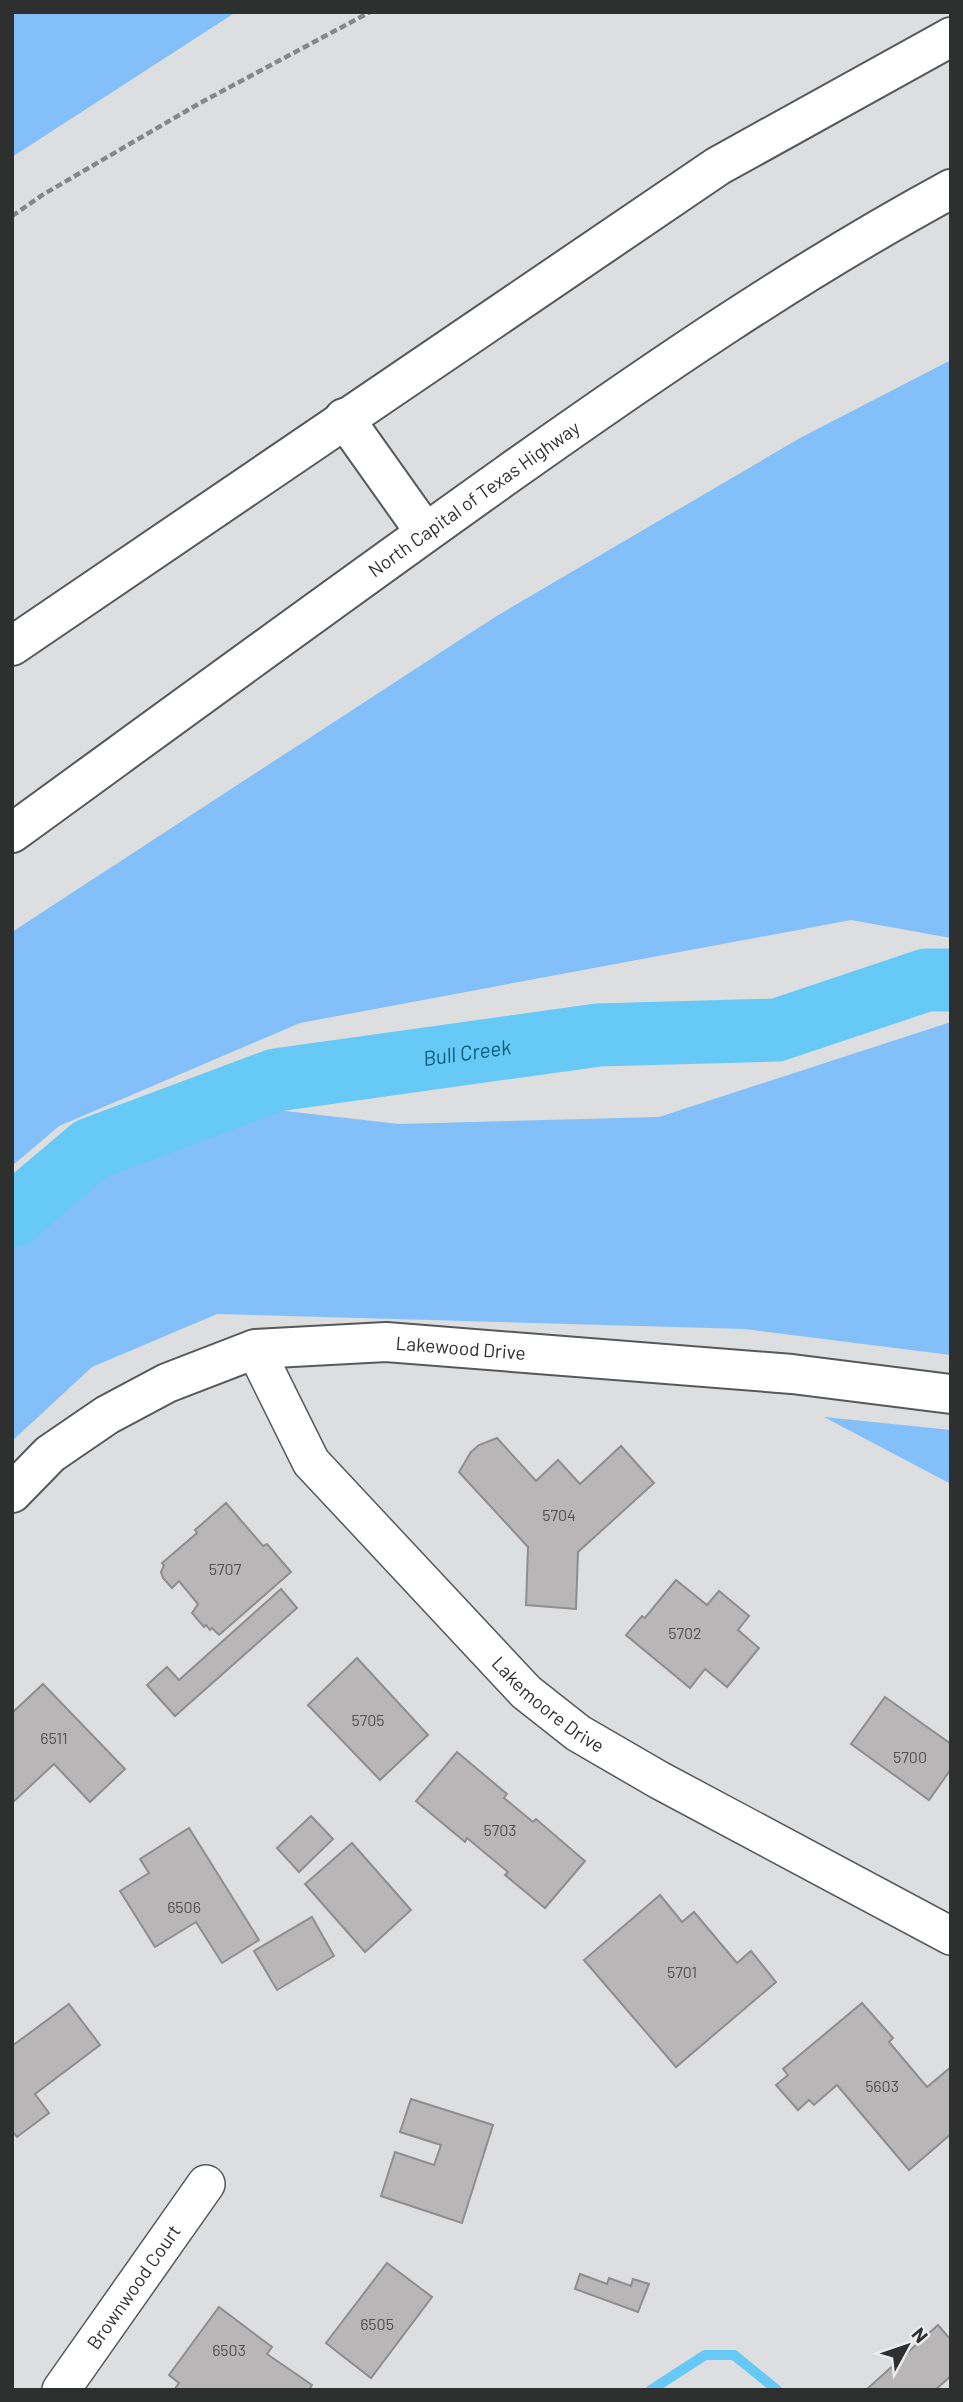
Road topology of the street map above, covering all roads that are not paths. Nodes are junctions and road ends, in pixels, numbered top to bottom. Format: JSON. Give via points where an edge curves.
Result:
{"nodes":[{"id":1,"x":951,"y":37,"type":"edge"},
{"id":2,"x":951,"y":189,"type":"edge"},
{"id":3,"x":344,"y":418,"type":"junction"},
{"id":4,"x":425,"y":533,"type":"junction"},
{"id":5,"x":12,"y":646,"type":"edge"},
{"id":6,"x":12,"y":833,"type":"edge"},
{"id":7,"x":255,"y":1349,"type":"junction"},
{"id":8,"x":951,"y":1394,"type":"edge"},
{"id":9,"x":12,"y":1493,"type":"edge"},
{"id":10,"x":951,"y":1936,"type":"edge"},
{"id":11,"x":206,"y":2184,"type":"dead end"},
{"id":12,"x":61,"y":2390,"type":"edge"}],
"edges":[{"from":1,"to":3,"type":"main road","via":[[718,166]]},
{"from":2,"to":4,"type":"main road","name":"North Capital of Texas Highway","via":[[778,290],[652,372]]},
{"from":3,"to":4,"type":"main road"},
{"from":3,"to":5,"type":"main road"},
{"from":4,"to":6,"type":"main road","name":"North Capital of Texas Highway"},
{"from":7,"to":8,"type":"main road","name":"Lakewood Drive","via":[[386,1342],[792,1374]]},
{"from":7,"to":9,"type":"main road","name":"Lakewood Drive","via":[[167,1383],[107,1415],[50,1454]]},
{"from":7,"to":10,"type":"street","name":"Lakemoore Drive","via":[[311,1462],[526,1692],[578,1733],[659,1780]]},
{"from":11,"to":12,"type":"street","name":"Brownwood Court"}]}
